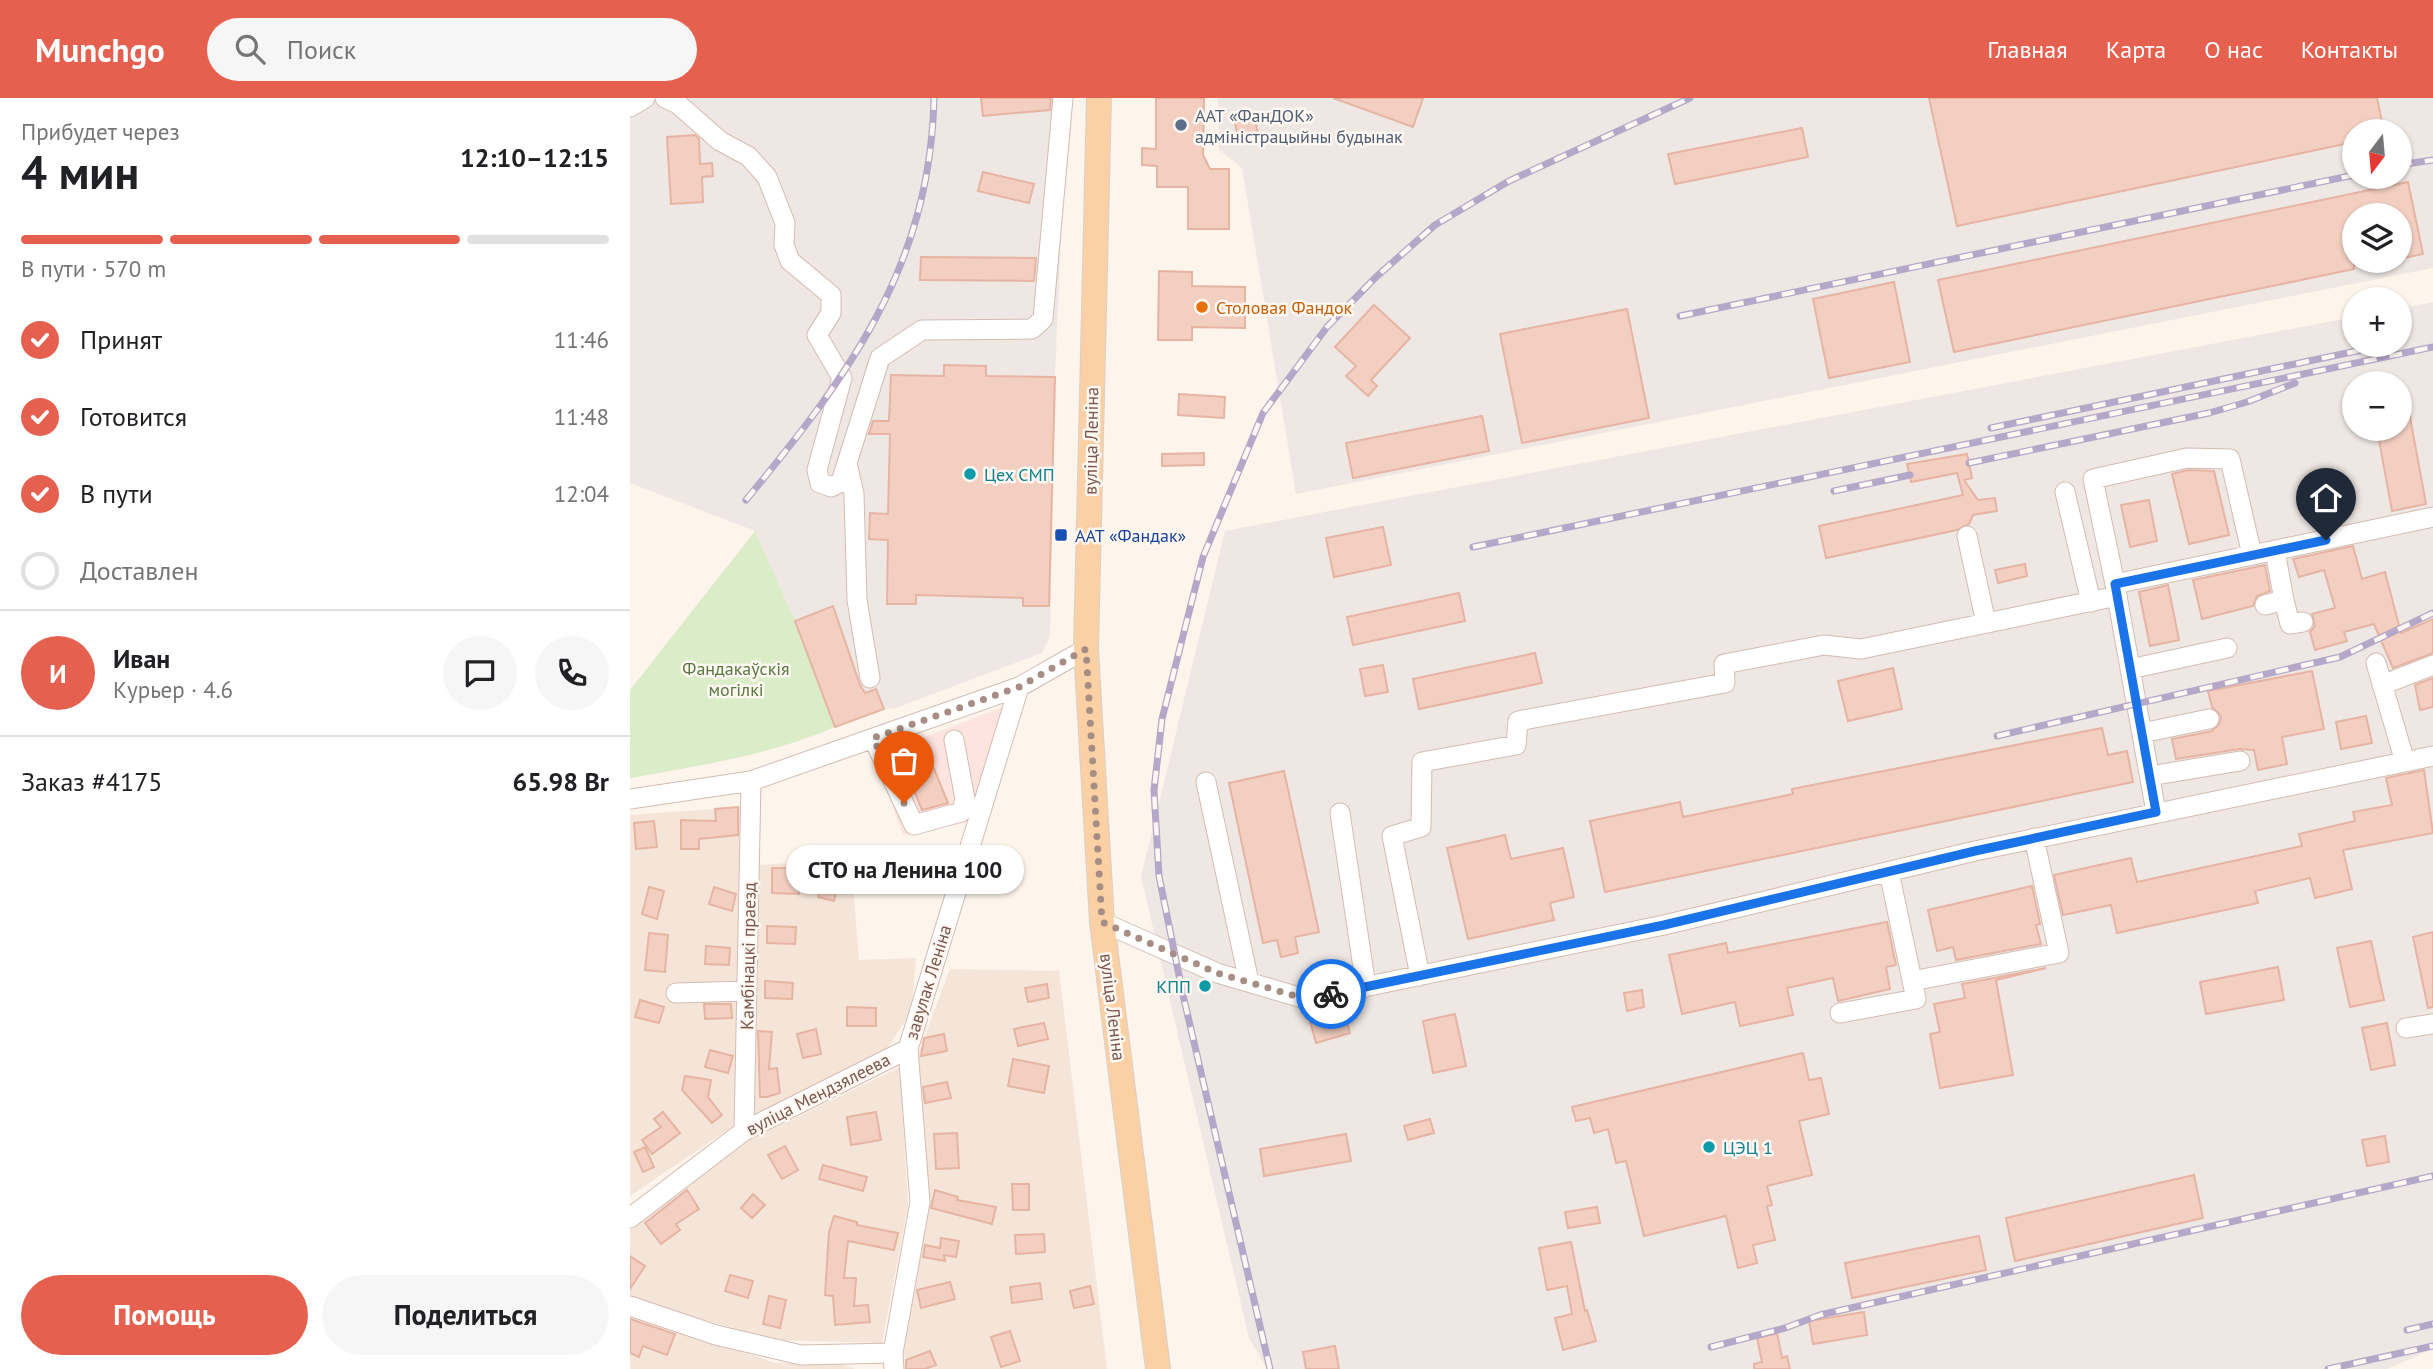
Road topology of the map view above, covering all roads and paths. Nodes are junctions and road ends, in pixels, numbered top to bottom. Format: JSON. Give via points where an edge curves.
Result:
{"nodes":[{"id":1,"x":645,"y":98,"type":"edge"},
{"id":2,"x":665,"y":98,"type":"edge"},
{"id":3,"x":1063,"y":98,"type":"edge"},
{"id":4,"x":1099,"y":98,"type":"edge"},
{"id":5,"x":630,"y":107,"type":"edge"},
{"id":6,"x":847,"y":462,"type":"junction"},
{"id":7,"x":2065,"y":492,"type":"dead end"},
{"id":8,"x":2433,"y":517,"type":"edge"},
{"id":9,"x":1967,"y":536,"type":"dead end"},
{"id":10,"x":2275,"y":551,"type":"junction"},
{"id":11,"x":2252,"y":555,"type":"junction"},
{"id":12,"x":2116,"y":590,"type":"junction"},
{"id":13,"x":2091,"y":601,"type":"junction"},
{"id":14,"x":2303,"y":622,"type":"dead end"},
{"id":15,"x":1986,"y":623,"type":"junction"},
{"id":16,"x":2227,"y":648,"type":"dead end"},
{"id":17,"x":1086,"y":649,"type":"junction"},
{"id":18,"x":2376,"y":663,"type":"dead end"},
{"id":19,"x":2433,"y":665,"type":"edge"},
{"id":20,"x":2130,"y":669,"type":"junction"},
{"id":21,"x":870,"y":678,"type":"dead end"},
{"id":22,"x":2382,"y":685,"type":"junction"},
{"id":23,"x":1019,"y":687,"type":"junction"},
{"id":24,"x":2209,"y":719,"type":"dead end"},
{"id":25,"x":2142,"y":733,"type":"junction"},
{"id":26,"x":873,"y":738,"type":"junction"},
{"id":27,"x":954,"y":740,"type":"dead end"},
{"id":28,"x":2433,"y":756,"type":"edge"},
{"id":29,"x":2240,"y":761,"type":"dead end"},
{"id":30,"x":2405,"y":762,"type":"junction"},
{"id":31,"x":2150,"y":776,"type":"junction"},
{"id":32,"x":751,"y":781,"type":"junction"},
{"id":33,"x":1206,"y":782,"type":"dead end"},
{"id":34,"x":630,"y":799,"type":"edge"},
{"id":35,"x":2156,"y":812,"type":"junction"},
{"id":36,"x":1340,"y":813,"type":"dead end"},
{"id":37,"x":2034,"y":838,"type":"junction"},
{"id":38,"x":1889,"y":872,"type":"junction"},
{"id":39,"x":1102,"y":922,"type":"junction"},
{"id":40,"x":1420,"y":976,"type":"junction"},
{"id":41,"x":1912,"y":981,"type":"junction"},
{"id":42,"x":1249,"y":982,"type":"junction"},
{"id":43,"x":1366,"y":987,"type":"junction"},
{"id":44,"x":747,"y":992,"type":"junction"},
{"id":45,"x":676,"y":993,"type":"dead end"},
{"id":46,"x":1840,"y":1013,"type":"dead end"},
{"id":47,"x":2433,"y":1024,"type":"edge"},
{"id":48,"x":2406,"y":1028,"type":"dead end"},
{"id":49,"x":908,"y":1049,"type":"junction"},
{"id":50,"x":744,"y":1131,"type":"junction"},
{"id":51,"x":630,"y":1218,"type":"edge"},
{"id":52,"x":630,"y":1306,"type":"edge"},
{"id":53,"x":894,"y":1361,"type":"edge"},
{"id":54,"x":797,"y":1362,"type":"edge"},
{"id":55,"x":1158,"y":1369,"type":"edge"}],
"edges":[{"from":1,"to":5,"type":"street"},
{"from":2,"to":6,"type":"street","via":[[678,104],[698,126],[748,156],[767,177],[785,223],[784,245],[790,261],[831,295],[831,313],[817,335],[842,378],[817,470],[820,483],[831,487],[841,482]]},
{"from":3,"to":6,"type":"street","via":[[1043,319],[1032,329],[922,330],[894,347],[880,358]]},
{"from":4,"to":17,"type":"main road","name":"вуліца Леніна"},
{"from":6,"to":21,"type":"street","via":[[854,494],[857,600]]},
{"from":7,"to":13,"type":"street"},
{"from":8,"to":10,"type":"street"},
{"from":9,"to":15,"type":"street"},
{"from":10,"to":11,"type":"street"},
{"from":10,"to":14,"type":"street","via":[[2274,602],[2290,624]]},
{"from":11,"to":12,"type":"street"},
{"from":11,"to":12,"type":"street","via":[[2230,459],[2187,458],[2093,479]]},
{"from":12,"to":13,"type":"street"},
{"from":12,"to":20,"type":"street"},
{"from":13,"to":15,"type":"street"},
{"from":15,"to":40,"type":"street","via":[[1861,649],[1825,645],[1724,664],[1725,683],[1518,721],[1516,745],[1422,762],[1422,827],[1392,836]]},
{"from":16,"to":20,"type":"street"},
{"from":17,"to":23,"type":"street"},
{"from":17,"to":39,"type":"main road","name":"вуліца Леніна"},
{"from":18,"to":22,"type":"street"},
{"from":19,"to":22,"type":"street"},
{"from":20,"to":25,"type":"street"},
{"from":22,"to":30,"type":"street"},
{"from":23,"to":26,"type":"street"},
{"from":23,"to":49,"type":"street","name":"завулак Леніна"},
{"from":24,"to":25,"type":"street"},
{"from":25,"to":31,"type":"street"},
{"from":26,"to":27,"type":"street","via":[[914,825],[961,812],[965,799]]},
{"from":26,"to":32,"type":"street"},
{"from":28,"to":30,"type":"street"},
{"from":29,"to":31,"type":"street"},
{"from":30,"to":35,"type":"street"},
{"from":31,"to":35,"type":"street"},
{"from":32,"to":34,"type":"street"},
{"from":32,"to":44,"type":"street","name":"Камбінацкі праезд"},
{"from":33,"to":42,"type":"street"},
{"from":35,"to":37,"type":"street"},
{"from":36,"to":43,"type":"street"},
{"from":37,"to":38,"type":"street"},
{"from":37,"to":41,"type":"street","via":[[2059,953]]},
{"from":38,"to":40,"type":"street"},
{"from":38,"to":41,"type":"street"},
{"from":39,"to":42,"type":"street","via":[[1217,973]]},
{"from":39,"to":55,"type":"main road","name":"вуліца Леніна"},
{"from":40,"to":43,"type":"street"},
{"from":41,"to":46,"type":"street","via":[[1916,999]]},
{"from":42,"to":43,"type":"street","via":[[1306,999]]},
{"from":44,"to":45,"type":"street"},
{"from":44,"to":50,"type":"street","name":"Камбінацкі праезд"},
{"from":47,"to":48,"type":"street"},
{"from":49,"to":50,"type":"street","name":"вуліца Мендзялеева"},
{"from":49,"to":53,"type":"street","name":"завулак Леніна","via":[[920,1202]]},
{"from":50,"to":51,"type":"street","name":"вуліца Мендзялеева"},
{"from":52,"to":54,"type":"street"},
{"from":53,"to":54,"type":"street"}]}
